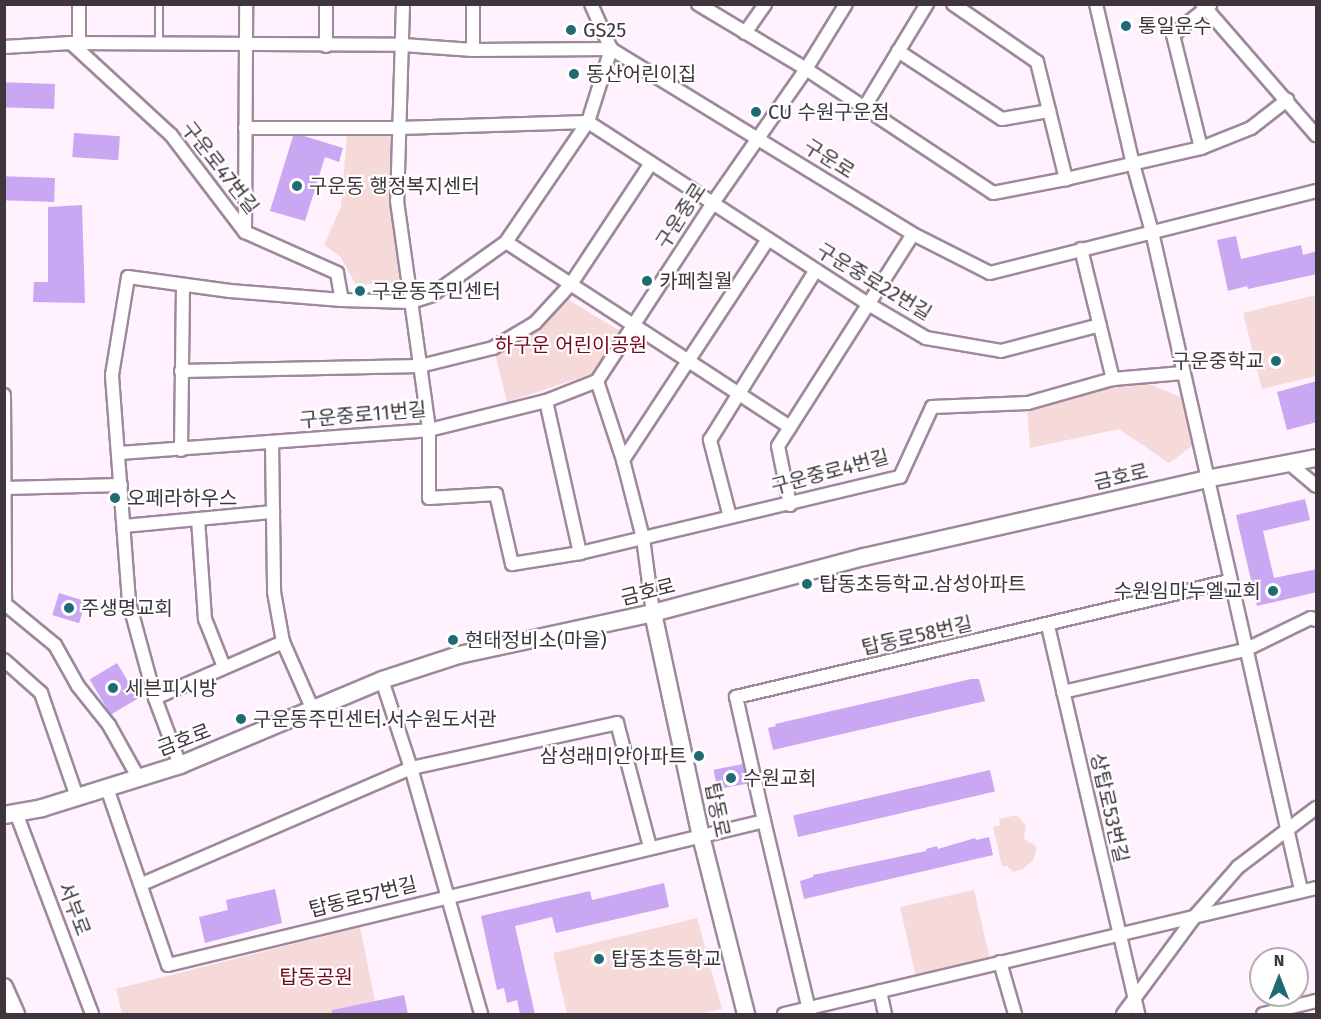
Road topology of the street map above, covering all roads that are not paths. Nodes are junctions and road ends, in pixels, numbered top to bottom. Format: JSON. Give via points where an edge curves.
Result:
{"nodes":[{"id":1,"x":79,"y":4,"type":"edge"},
{"id":2,"x":159,"y":4,"type":"edge"},
{"id":3,"x":246,"y":4,"type":"edge"},
{"id":4,"x":326,"y":4,"type":"edge"},
{"id":5,"x":403,"y":4,"type":"edge"},
{"id":6,"x":473,"y":4,"type":"edge"},
{"id":7,"x":591,"y":4,"type":"edge"},
{"id":8,"x":698,"y":4,"type":"edge"},
{"id":9,"x":765,"y":4,"type":"edge"},
{"id":10,"x":846,"y":4,"type":"edge"},
{"id":11,"x":927,"y":4,"type":"edge"},
{"id":12,"x":952,"y":4,"type":"edge"},
{"id":13,"x":1096,"y":4,"type":"edge"},
{"id":14,"x":1206,"y":6,"type":"edge"},
{"id":15,"x":745,"y":33,"type":"junction"},
{"id":16,"x":75,"y":44,"type":"junction"},
{"id":17,"x":246,"y":44,"type":"junction"},
{"id":18,"x":159,"y":45,"type":"junction"},
{"id":19,"x":403,"y":45,"type":"junction"},
{"id":20,"x":326,"y":46,"type":"junction"},
{"id":21,"x":4,"y":47,"type":"edge"},
{"id":22,"x":611,"y":49,"type":"junction"},
{"id":23,"x":473,"y":50,"type":"junction"},
{"id":24,"x":898,"y":51,"type":"junction"},
{"id":25,"x":806,"y":69,"type":"junction"},
{"id":26,"x":1287,"y":100,"type":"junction"},
{"id":27,"x":864,"y":108,"type":"junction"},
{"id":28,"x":1049,"y":111,"type":"junction"},
{"id":29,"x":588,"y":122,"type":"junction"},
{"id":30,"x":245,"y":128,"type":"junction"},
{"id":31,"x":399,"y":128,"type":"junction"},
{"id":32,"x":1317,"y":135,"type":"edge"},
{"id":33,"x":758,"y":137,"type":"junction"},
{"id":34,"x":1201,"y":148,"type":"junction"},
{"id":35,"x":651,"y":163,"type":"junction"},
{"id":36,"x":1133,"y":164,"type":"junction"},
{"id":37,"x":1066,"y":179,"type":"junction"},
{"id":38,"x":1317,"y":191,"type":"edge"},
{"id":39,"x":713,"y":203,"type":"junction"},
{"id":40,"x":245,"y":232,"type":"junction"},
{"id":41,"x":1152,"y":232,"type":"junction"},
{"id":42,"x":913,"y":234,"type":"junction"},
{"id":43,"x":768,"y":239,"type":"junction"},
{"id":44,"x":506,"y":242,"type":"junction"},
{"id":45,"x":1081,"y":249,"type":"junction"},
{"id":46,"x":816,"y":270,"type":"junction"},
{"id":47,"x":571,"y":284,"type":"junction"},
{"id":48,"x":183,"y":286,"type":"junction"},
{"id":49,"x":342,"y":300,"type":"junction"},
{"id":50,"x":411,"y":302,"type":"junction"},
{"id":51,"x":870,"y":305,"type":"junction"},
{"id":52,"x":634,"y":325,"type":"junction"},
{"id":53,"x":1100,"y":325,"type":"junction"},
{"id":54,"x":688,"y":360,"type":"junction"},
{"id":55,"x":420,"y":366,"type":"junction"},
{"id":56,"x":181,"y":371,"type":"junction"},
{"id":57,"x":1183,"y":373,"type":"junction"},
{"id":58,"x":1113,"y":379,"type":"junction"},
{"id":59,"x":597,"y":381,"type":"junction"},
{"id":60,"x":739,"y":394,"type":"junction"},
{"id":61,"x":5,"y":395,"type":"edge"},
{"id":62,"x":546,"y":401,"type":"junction"},
{"id":63,"x":790,"y":427,"type":"junction"},
{"id":64,"x":429,"y":430,"type":"junction"},
{"id":65,"x":272,"y":442,"type":"junction"},
{"id":66,"x":181,"y":450,"type":"junction"},
{"id":67,"x":119,"y":453,"type":"junction"},
{"id":68,"x":1317,"y":458,"type":"edge"},
{"id":69,"x":623,"y":460,"type":"junction"},
{"id":70,"x":1290,"y":464,"type":"junction"},
{"id":71,"x":1206,"y":479,"type":"junction"},
{"id":72,"x":121,"y":485,"type":"junction"},
{"id":73,"x":1317,"y":486,"type":"edge"},
{"id":74,"x":5,"y":488,"type":"edge"},
{"id":75,"x":790,"y":505,"type":"junction"},
{"id":76,"x":273,"y":512,"type":"junction"},
{"id":77,"x":730,"y":517,"type":"junction"},
{"id":78,"x":198,"y":519,"type":"junction"},
{"id":79,"x":124,"y":526,"type":"junction"},
{"id":80,"x":643,"y":538,"type":"junction"},
{"id":81,"x":580,"y":553,"type":"junction"},
{"id":82,"x":1229,"y":581,"type":"junction"},
{"id":83,"x":5,"y":604,"type":"edge"},
{"id":84,"x":653,"y":613,"type":"junction"},
{"id":85,"x":1317,"y":620,"type":"edge"},
{"id":86,"x":1048,"y":626,"type":"junction"},
{"id":87,"x":283,"y":642,"type":"junction"},
{"id":88,"x":1245,"y":650,"type":"junction"},
{"id":89,"x":4,"y":660,"type":"edge"},
{"id":90,"x":224,"y":668,"type":"junction"},
{"id":91,"x":382,"y":680,"type":"junction"},
{"id":92,"x":1063,"y":692,"type":"junction"},
{"id":93,"x":155,"y":698,"type":"junction"},
{"id":94,"x":313,"y":710,"type":"junction"},
{"id":95,"x":180,"y":765,"type":"junction"},
{"id":96,"x":411,"y":768,"type":"junction"},
{"id":97,"x":139,"y":779,"type":"junction"},
{"id":98,"x":107,"y":788,"type":"junction"},
{"id":99,"x":77,"y":797,"type":"junction"},
{"id":100,"x":4,"y":802,"type":"edge"},
{"id":101,"x":42,"y":808,"type":"junction"},
{"id":102,"x":1317,"y":808,"type":"edge"},
{"id":103,"x":9,"y":819,"type":"edge"},
{"id":104,"x":764,"y":821,"type":"junction"},
{"id":105,"x":1287,"y":830,"type":"junction"},
{"id":106,"x":701,"y":836,"type":"junction"},
{"id":107,"x":651,"y":848,"type":"junction"},
{"id":108,"x":142,"y":884,"type":"junction"},
{"id":109,"x":1317,"y":888,"type":"edge"},
{"id":110,"x":1300,"y":890,"type":"junction"},
{"id":111,"x":446,"y":897,"type":"junction"},
{"id":112,"x":1196,"y":915,"type":"junction"},
{"id":113,"x":1118,"y":934,"type":"junction"},
{"id":114,"x":1000,"y":962,"type":"junction"},
{"id":115,"x":4,"y":987,"type":"edge"},
{"id":116,"x":880,"y":991,"type":"junction"},
{"id":117,"x":1134,"y":998,"type":"junction"},
{"id":118,"x":1317,"y":1001,"type":"edge"},
{"id":119,"x":809,"y":1012,"type":"edge"},
{"id":120,"x":16,"y":1014,"type":"edge"},
{"id":121,"x":92,"y":1014,"type":"edge"},
{"id":122,"x":482,"y":1014,"type":"edge"},
{"id":123,"x":746,"y":1014,"type":"edge"},
{"id":124,"x":784,"y":1014,"type":"edge"},
{"id":125,"x":885,"y":1014,"type":"edge"},
{"id":126,"x":1015,"y":1014,"type":"edge"},
{"id":127,"x":1124,"y":1014,"type":"edge"},
{"id":128,"x":1138,"y":1014,"type":"edge"},
{"id":129,"x":1263,"y":1014,"type":"edge"}],
"edges":[{"from":1,"to":16,"type":"street"},
{"from":2,"to":18,"type":"lane"},
{"from":3,"to":17,"type":"street"},
{"from":4,"to":20,"type":"street"},
{"from":5,"to":19,"type":"street"},
{"from":6,"to":23,"type":"street"},
{"from":7,"to":22,"type":"street"},
{"from":8,"to":15,"type":"street"},
{"from":9,"to":15,"type":"street"},
{"from":10,"to":25,"type":"street","name":"구운중로"},
{"from":11,"to":24,"type":"street"},
{"from":12,"to":28,"type":"street","via":[[1037,62]]},
{"from":13,"to":36,"type":"street"},
{"from":14,"to":26,"type":"street"},
{"from":14,"to":34,"type":"street","via":[[1173,35]]},
{"from":15,"to":25,"type":"street"},
{"from":16,"to":18,"type":"street"},
{"from":16,"to":21,"type":"street"},
{"from":16,"to":40,"type":"street","name":"구운로47번길","via":[[171,135]]},
{"from":17,"to":18,"type":"street"},
{"from":17,"to":20,"type":"street"},
{"from":17,"to":30,"type":"street"},
{"from":19,"to":20,"type":"street"},
{"from":19,"to":23,"type":"street"},
{"from":19,"to":31,"type":"street"},
{"from":22,"to":23,"type":"street"},
{"from":22,"to":29,"type":"street"},
{"from":22,"to":33,"type":"street","name":"구운로"},
{"from":24,"to":27,"type":"street"},
{"from":24,"to":28,"type":"street","via":[[1002,119]]},
{"from":25,"to":27,"type":"street"},
{"from":25,"to":33,"type":"street","name":"구운중로"},
{"from":26,"to":32,"type":"street"},
{"from":26,"to":34,"type":"street","via":[[1251,128]]},
{"from":27,"to":37,"type":"street","via":[[993,193]]},
{"from":28,"to":37,"type":"street"},
{"from":29,"to":31,"type":"street"},
{"from":29,"to":35,"type":"street","name":"구운중로22번길"},
{"from":29,"to":44,"type":"street"},
{"from":30,"to":31,"type":"street"},
{"from":30,"to":40,"type":"street"},
{"from":31,"to":50,"type":"street","via":[[397,201]]},
{"from":33,"to":39,"type":"street","name":"구운중로"},
{"from":33,"to":42,"type":"street","name":"구운로"},
{"from":34,"to":36,"type":"street"},
{"from":35,"to":39,"type":"street","name":"구운중로22번길"},
{"from":35,"to":47,"type":"street"},
{"from":36,"to":37,"type":"street"},
{"from":36,"to":41,"type":"street"},
{"from":38,"to":41,"type":"street","name":"구운로"},
{"from":39,"to":43,"type":"street","name":"구운중로22번길"},
{"from":39,"to":52,"type":"street","name":"구운중로"},
{"from":40,"to":49,"type":"street","name":"구운로47번길","via":[[337,273]]},
{"from":41,"to":45,"type":"street","name":"구운로"},
{"from":41,"to":57,"type":"street"},
{"from":42,"to":45,"type":"street","name":"구운로","via":[[990,273]]},
{"from":42,"to":51,"type":"street"},
{"from":43,"to":46,"type":"street","name":"구운중로22번길"},
{"from":43,"to":54,"type":"street"},
{"from":44,"to":47,"type":"street"},
{"from":44,"to":50,"type":"street","via":[[432,295]]},
{"from":45,"to":53,"type":"street"},
{"from":46,"to":51,"type":"street","name":"구운중로22번길"},
{"from":46,"to":60,"type":"street"},
{"from":47,"to":52,"type":"street"},
{"from":47,"to":55,"type":"street","via":[[535,323],[493,348]]},
{"from":48,"to":49,"type":"street"},
{"from":48,"to":56,"type":"street"},
{"from":48,"to":67,"type":"street","via":[[128,277],[112,375]]},
{"from":49,"to":50,"type":"street"},
{"from":50,"to":55,"type":"street"},
{"from":51,"to":53,"type":"street","name":"구운중로22번길","via":[[926,338],[1001,351]]},
{"from":51,"to":63,"type":"street"},
{"from":52,"to":54,"type":"street"},
{"from":52,"to":59,"type":"street","name":"구운중로"},
{"from":53,"to":58,"type":"street"},
{"from":54,"to":60,"type":"street"},
{"from":54,"to":69,"type":"street"},
{"from":55,"to":56,"type":"street"},
{"from":55,"to":64,"type":"street"},
{"from":56,"to":66,"type":"street"},
{"from":57,"to":58,"type":"street","name":"구운중로4번길"},
{"from":57,"to":71,"type":"street"},
{"from":58,"to":75,"type":"street","name":"구운중로4번길","via":[[1028,403],[932,406],[900,477]]},
{"from":59,"to":62,"type":"street","name":"구운중로11번길"},
{"from":59,"to":69,"type":"street"},
{"from":60,"to":63,"type":"street"},
{"from":60,"to":77,"type":"street","via":[[710,440]]},
{"from":61,"to":74,"type":"street"},
{"from":62,"to":64,"type":"street","name":"구운중로11번길"},
{"from":62,"to":81,"type":"street"},
{"from":63,"to":75,"type":"street","via":[[778,447]]},
{"from":64,"to":65,"type":"street","name":"구운중로11번길"},
{"from":64,"to":81,"type":"street","name":"구운중로4번길","via":[[429,498],[496,494],[512,564]]},
{"from":65,"to":66,"type":"street","name":"구운중로11번길"},
{"from":65,"to":76,"type":"street"},
{"from":66,"to":67,"type":"street","name":"구운중로11번길"},
{"from":67,"to":72,"type":"street"},
{"from":68,"to":70,"type":"street","name":"금호로"},
{"from":69,"to":80,"type":"street"},
{"from":70,"to":71,"type":"street","name":"금호로"},
{"from":70,"to":73,"type":"street"},
{"from":71,"to":82,"type":"street"},
{"from":71,"to":84,"type":"street","name":"금호로","via":[[864,557]]},
{"from":72,"to":74,"type":"street"},
{"from":72,"to":79,"type":"street"},
{"from":74,"to":83,"type":"street"},
{"from":75,"to":77,"type":"street","name":"구운중로4번길"},
{"from":76,"to":78,"type":"street"},
{"from":76,"to":87,"type":"street","via":[[274,592]]},
{"from":77,"to":80,"type":"street","name":"구운중로4번길"},
{"from":78,"to":79,"type":"street"},
{"from":78,"to":90,"type":"street","via":[[206,618]]},
{"from":79,"to":93,"type":"street","via":[[129,602]]},
{"from":80,"to":81,"type":"street","name":"구운중로4번길"},
{"from":80,"to":84,"type":"street"},
{"from":82,"to":86,"type":"street","name":"탑동로58번길"},
{"from":82,"to":88,"type":"street"},
{"from":83,"to":97,"type":"street","via":[[55,645],[78,686],[110,725]]},
{"from":84,"to":91,"type":"street","name":"금호로","via":[[459,655]]},
{"from":84,"to":106,"type":"street","name":"탑동로"},
{"from":85,"to":88,"type":"street","via":[[1311,618]]},
{"from":86,"to":92,"type":"street","name":"상탑로53번길"},
{"from":86,"to":104,"type":"street","name":"탑동로58번길","via":[[736,697]]},
{"from":87,"to":90,"type":"street"},
{"from":87,"to":94,"type":"street"},
{"from":88,"to":92,"type":"street"},
{"from":88,"to":105,"type":"street"},
{"from":89,"to":99,"type":"street","via":[[41,693]]},
{"from":90,"to":93,"type":"street"},
{"from":91,"to":94,"type":"street","name":"금호로"},
{"from":91,"to":96,"type":"street"},
{"from":92,"to":113,"type":"street","name":"상탑로53번길"},
{"from":93,"to":95,"type":"street"},
{"from":94,"to":95,"type":"street","name":"금호로"},
{"from":95,"to":97,"type":"street","name":"금호로"},
{"from":96,"to":107,"type":"street","via":[[617,723]]},
{"from":96,"to":108,"type":"street"},
{"from":96,"to":111,"type":"street"},
{"from":97,"to":98,"type":"street","name":"금호로"},
{"from":98,"to":99,"type":"street","name":"금호로"},
{"from":98,"to":108,"type":"street","name":"탑동로57번길"},
{"from":99,"to":101,"type":"street","name":"금호로"},
{"from":100,"to":101,"type":"street"},
{"from":101,"to":103,"type":"street","name":"금호로"},
{"from":102,"to":105,"type":"street"},
{"from":103,"to":121,"type":"street","name":"서부로"},
{"from":104,"to":106,"type":"street"},
{"from":104,"to":119,"type":"street","name":"탑동로58번길"},
{"from":105,"to":110,"type":"street"},
{"from":105,"to":112,"type":"street","via":[[1238,867]]},
{"from":106,"to":107,"type":"street","name":"탑동로57번길"},
{"from":106,"to":123,"type":"street","name":"탑동로"},
{"from":107,"to":111,"type":"street","name":"탑동로57번길"},
{"from":108,"to":111,"type":"street","name":"탑동로57번길","via":[[168,965]]},
{"from":109,"to":110,"type":"street"},
{"from":110,"to":112,"type":"street"},
{"from":111,"to":122,"type":"street"},
{"from":112,"to":113,"type":"street"},
{"from":112,"to":117,"type":"street"},
{"from":113,"to":114,"type":"street"},
{"from":113,"to":117,"type":"street","name":"상탑로53번길"},
{"from":114,"to":116,"type":"street"},
{"from":114,"to":126,"type":"street"},
{"from":115,"to":120,"type":"street"},
{"from":116,"to":119,"type":"street"},
{"from":116,"to":125,"type":"street"},
{"from":117,"to":127,"type":"street"},
{"from":117,"to":128,"type":"street","name":"상탑로53번길"},
{"from":118,"to":129,"type":"street"},
{"from":119,"to":124,"type":"street"}]}
